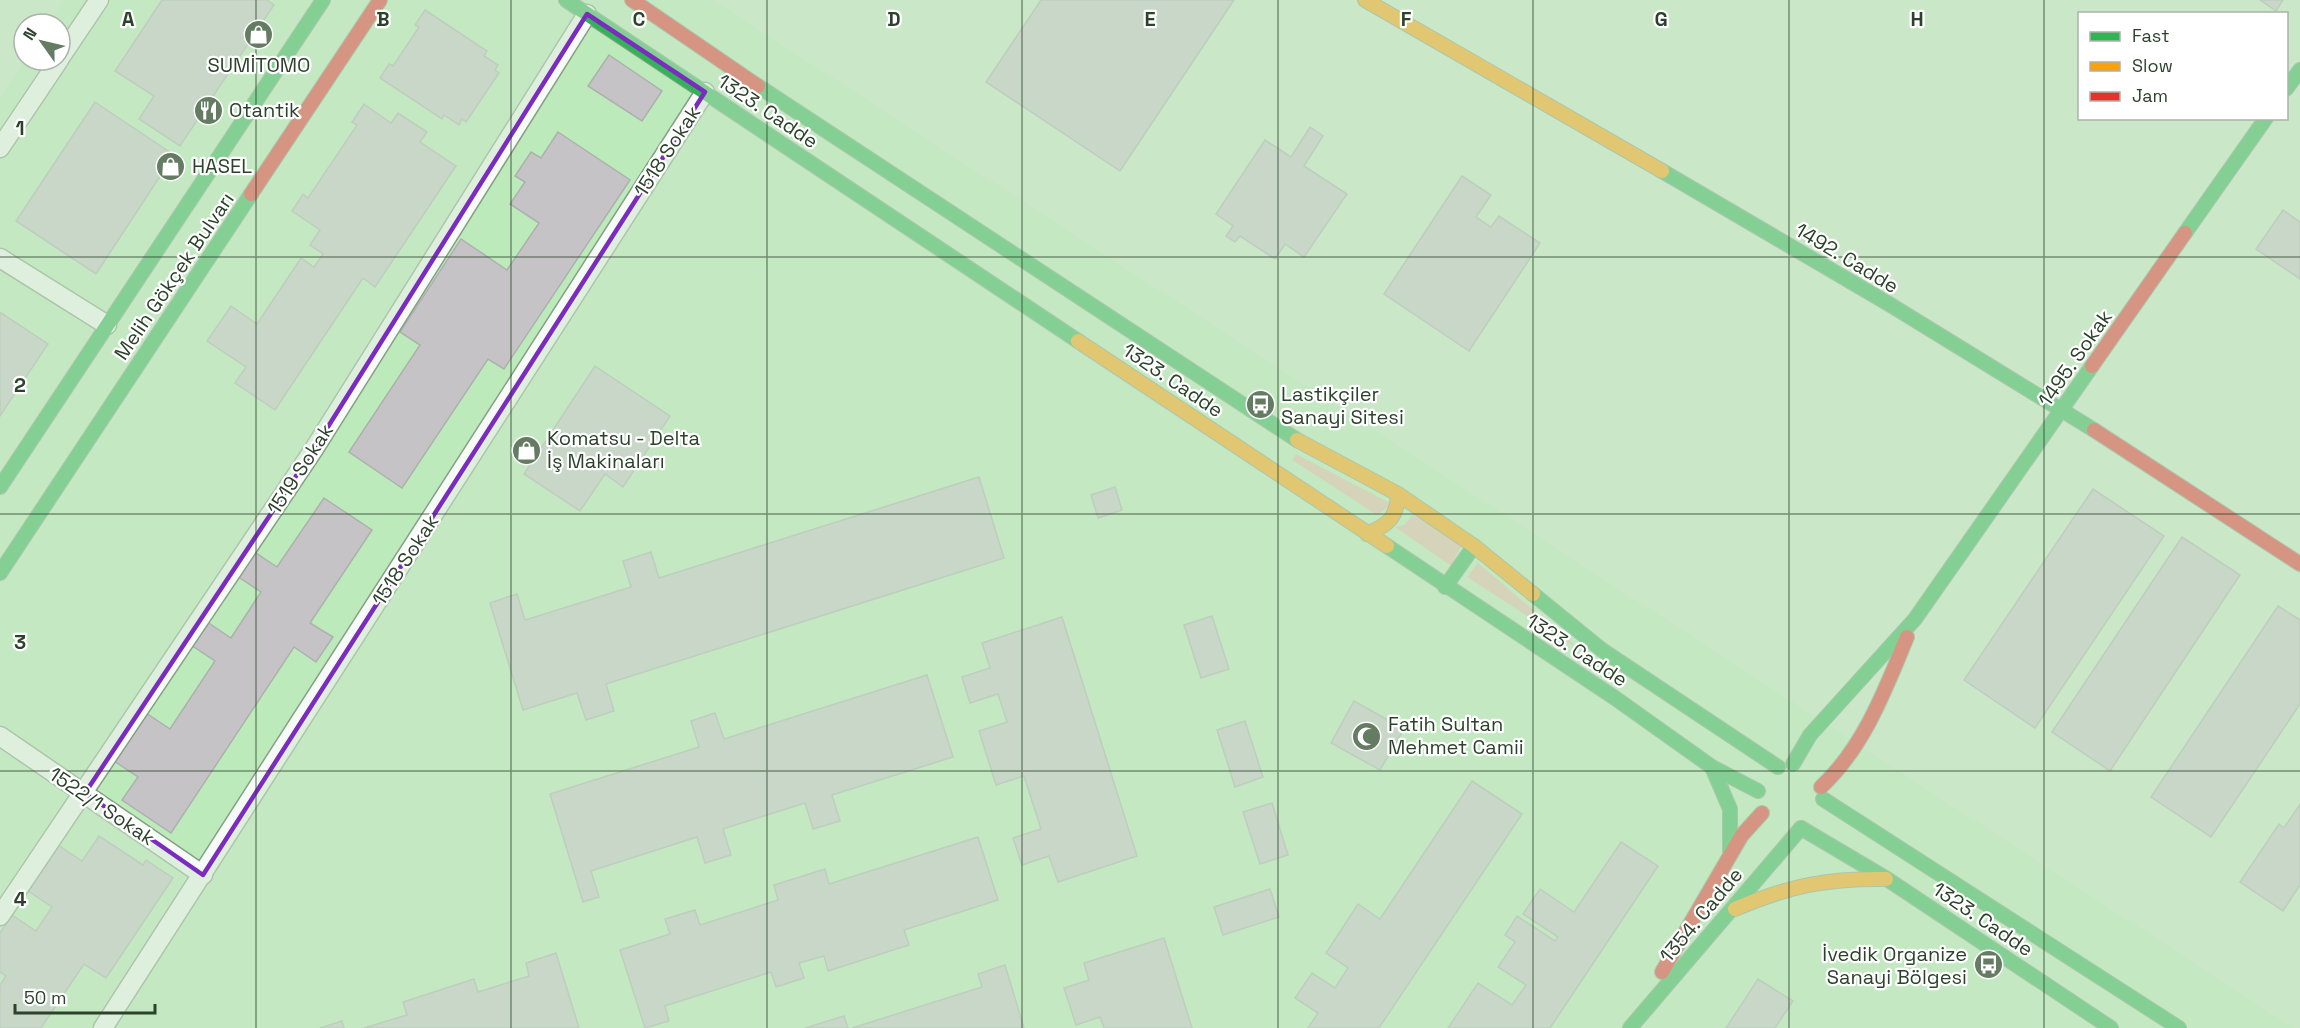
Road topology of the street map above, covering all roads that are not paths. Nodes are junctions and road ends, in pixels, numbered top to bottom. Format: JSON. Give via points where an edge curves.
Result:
{"nodes":[{"id":1,"x":99,"y":0,"type":"edge"},
{"id":2,"x":323,"y":0,"type":"edge"},
{"id":3,"x":380,"y":0,"type":"edge"},
{"id":4,"x":566,"y":0,"type":"edge"},
{"id":5,"x":632,"y":0,"type":"edge"},
{"id":6,"x":1365,"y":0,"type":"edge"},
{"id":7,"x":587,"y":14,"type":"junction"},
{"id":8,"x":72,"y":40,"type":"edge"},
{"id":9,"x":2300,"y":70,"type":"edge"},
{"id":10,"x":50,"y":72,"type":"edge"},
{"id":11,"x":2288,"y":86,"type":"edge"},
{"id":12,"x":705,"y":92,"type":"junction"},
{"id":13,"x":2265,"y":120,"type":"edge"},
{"id":14,"x":0,"y":148,"type":"edge"},
{"id":15,"x":0,"y":258,"type":"edge"},
{"id":16,"x":107,"y":325,"type":"junction"},
{"id":17,"x":2062,"y":410,"type":"junction"},
{"id":18,"x":1280,"y":441,"type":"junction"},
{"id":19,"x":1264,"y":465,"type":"junction"},
{"id":20,"x":0,"y":487,"type":"edge"},
{"id":21,"x":1398,"y":495,"type":"junction"},
{"id":22,"x":1367,"y":534,"type":"junction"},
{"id":23,"x":1474,"y":546,"type":"junction"},
{"id":24,"x":2300,"y":564,"type":"edge"},
{"id":25,"x":0,"y":573,"type":"edge"},
{"id":26,"x":1445,"y":587,"type":"junction"},
{"id":27,"x":1915,"y":619,"type":"junction"},
{"id":28,"x":0,"y":736,"type":"edge"},
{"id":29,"x":1793,"y":764,"type":"junction"},
{"id":30,"x":1712,"y":767,"type":"junction"},
{"id":31,"x":1767,"y":778,"type":"junction"},
{"id":32,"x":85,"y":793,"type":"junction"},
{"id":33,"x":1814,"y":799,"type":"junction"},
{"id":34,"x":1762,"y":813,"type":"junction"},
{"id":35,"x":1729,"y":857,"type":"junction"},
{"id":36,"x":203,"y":875,"type":"junction"},
{"id":37,"x":1887,"y":879,"type":"junction"},
{"id":38,"x":1731,"y":910,"type":"junction"},
{"id":39,"x":0,"y":916,"type":"edge"},
{"id":40,"x":104,"y":1028,"type":"edge"},
{"id":41,"x":1629,"y":1028,"type":"edge"},
{"id":42,"x":2111,"y":1028,"type":"edge"},
{"id":43,"x":2179,"y":1028,"type":"edge"}],
"edges":[{"from":1,"to":8,"type":"street"},
{"from":2,"to":16,"type":"main road","name":"Melih Gökçek Bulvarı"},
{"from":3,"to":25,"type":"main road","name":"Melih Gökçek Bulvarı"},
{"from":4,"to":7,"type":"main road","name":"1323. Cadde"},
{"from":5,"to":18,"type":"main road"},
{"from":6,"to":17,"type":"main road","name":"1492. Cadde","via":[[1621,146]]},
{"from":7,"to":12,"type":"main road","name":"1323. Cadde"},
{"from":7,"to":32,"type":"street","name":"1519 Sokak","via":[[314,449]]},
{"from":9,"to":11,"type":"main road"},
{"from":10,"to":14,"type":"street"},
{"from":12,"to":19,"type":"main road","name":"1323. Cadde"},
{"from":12,"to":36,"type":"street","name":"1518 Sokak"},
{"from":13,"to":17,"type":"main road","name":"1495. Sokak"},
{"from":15,"to":16,"type":"street"},
{"from":16,"to":20,"type":"main road","name":"Melih Gökçek Bulvarı"},
{"from":17,"to":24,"type":"main road","name":"1492. Cadde","via":[[2234,525]]},
{"from":17,"to":27,"type":"main road","name":"1495. Sokak"},
{"from":18,"to":19,"type":"main road"},
{"from":18,"to":21,"type":"main road","via":[[1321,455]]},
{"from":19,"to":22,"type":"main road","name":"1323. Cadde"},
{"from":21,"to":22,"type":"main road","via":[[1398,512],[1389,525]]},
{"from":21,"to":23,"type":"main road"},
{"from":22,"to":26,"type":"main road","name":"1323. Cadde"},
{"from":23,"to":26,"type":"main road"},
{"from":23,"to":31,"type":"main road"},
{"from":26,"to":30,"type":"main road","name":"1323. Cadde"},
{"from":27,"to":29,"type":"main road","name":"1495. Sokak","via":[[1810,735]]},
{"from":27,"to":33,"type":"main road","name":"1495. Sokak","via":[[1850,754]]},
{"from":28,"to":32,"type":"street","name":"1522/1 Sokak"},
{"from":29,"to":31,"type":"main road"},
{"from":29,"to":33,"type":"main road"},
{"from":30,"to":31,"type":"main road","name":"1323. Cadde"},
{"from":30,"to":35,"type":"main road","via":[[1732,812]]},
{"from":31,"to":34,"type":"main road"},
{"from":32,"to":36,"type":"street","name":"1522/1 Sokak"},
{"from":32,"to":39,"type":"street","name":"1519 Sokak"},
{"from":33,"to":34,"type":"main road","via":[[1776,826]]},
{"from":33,"to":37,"type":"main road","name":"1323. Cadde"},
{"from":33,"to":38,"type":"main road","name":"1354. Cadde"},
{"from":33,"to":43,"type":"main road"},
{"from":34,"to":35,"type":"main road"},
{"from":35,"to":41,"type":"main road"},
{"from":36,"to":40,"type":"street","name":"1518 Sokak"},
{"from":37,"to":38,"type":"main road","via":[[1839,877],[1797,884]]},
{"from":37,"to":42,"type":"main road","name":"1323. Cadde"},
{"from":38,"to":41,"type":"main road","name":"1354. Cadde"}]}
